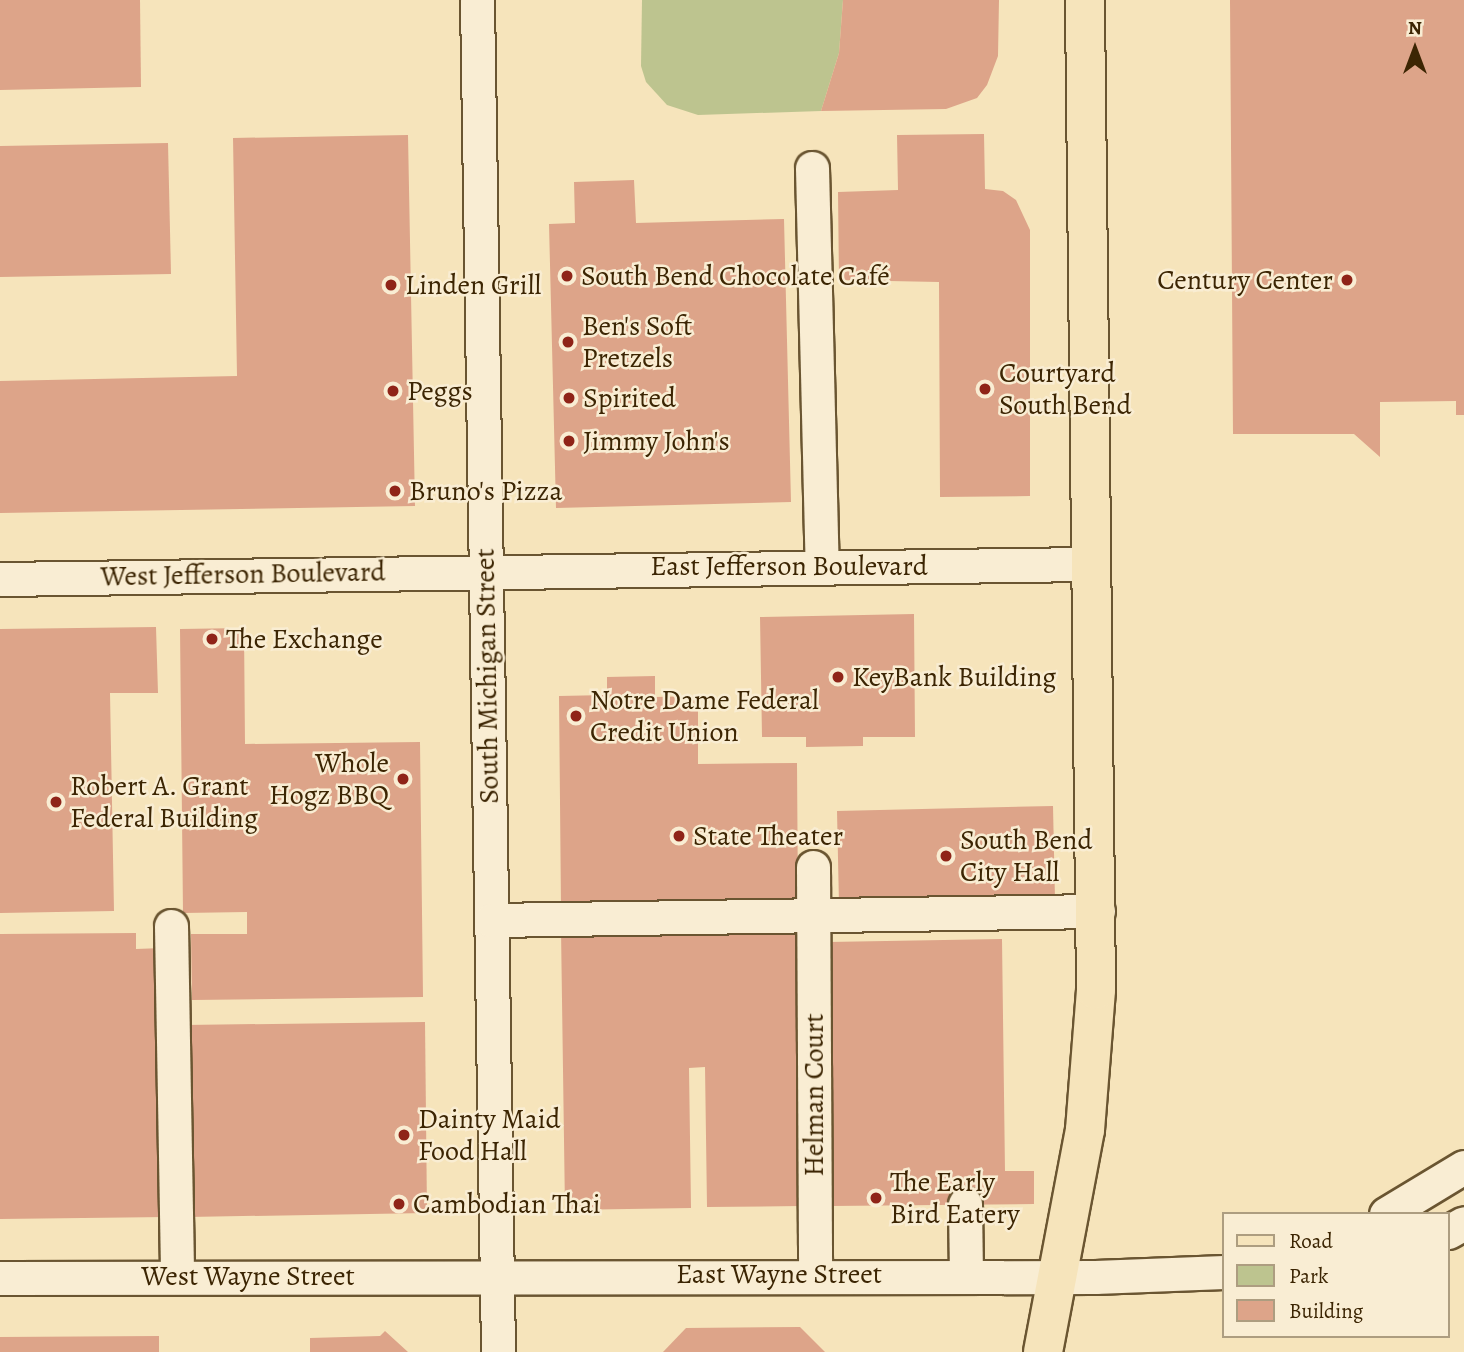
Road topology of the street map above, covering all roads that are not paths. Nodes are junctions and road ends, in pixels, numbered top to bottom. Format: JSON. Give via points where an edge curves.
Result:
{"nodes":[{"id":1,"x":477,"y":0,"type":"edge"},
{"id":2,"x":1085,"y":0,"type":"edge"},
{"id":3,"x":812,"y":169,"type":"dead end"},
{"id":4,"x":1093,"y":564,"type":"junction"},
{"id":5,"x":822,"y":565,"type":"junction"},
{"id":6,"x":486,"y":569,"type":"junction"},
{"id":7,"x":0,"y":579,"type":"edge"},
{"id":8,"x":813,"y":867,"type":"dead end"},
{"id":9,"x":1098,"y":911,"type":"junction"},
{"id":10,"x":813,"y":915,"type":"junction"},
{"id":11,"x":491,"y":920,"type":"junction"},
{"id":12,"x":171,"y":926,"type":"dead end"},
{"id":13,"x":1464,"y":1167,"type":"edge"},
{"id":14,"x":965,"y":1204,"type":"dead end"},
{"id":15,"x":1390,"y":1212,"type":"edge"},
{"id":16,"x":1222,"y":1272,"type":"edge"},
{"id":17,"x":497,"y":1274,"type":"junction"},
{"id":18,"x":815,"y":1274,"type":"junction"},
{"id":19,"x":966,"y":1275,"type":"junction"},
{"id":20,"x":177,"y":1276,"type":"junction"},
{"id":21,"x":1060,"y":1276,"type":"junction"},
{"id":22,"x":0,"y":1278,"type":"edge"},
{"id":23,"x":498,"y":1352,"type":"edge"},
{"id":24,"x":1044,"y":1352,"type":"edge"}],
"edges":[{"from":1,"to":6,"type":"street","name":"South Michigan Street"},
{"from":2,"to":4,"type":"main road"},
{"from":3,"to":5,"type":"street"},
{"from":4,"to":5,"type":"street","name":"East Jefferson Boulevard"},
{"from":4,"to":9,"type":"main road"},
{"from":5,"to":6,"type":"street","name":"East Jefferson Boulevard"},
{"from":6,"to":7,"type":"street","name":"West Jefferson Boulevard"},
{"from":6,"to":11,"type":"street","name":"South Michigan Street"},
{"from":8,"to":10,"type":"street","name":"Helman Court"},
{"from":9,"to":10,"type":"street"},
{"from":9,"to":21,"type":"main road","via":[[1091,1072]]},
{"from":10,"to":11,"type":"street"},
{"from":10,"to":18,"type":"street","name":"Helman Court"},
{"from":11,"to":17,"type":"street","name":"South Michigan Street"},
{"from":12,"to":20,"type":"street"},
{"from":13,"to":15,"type":"street"},
{"from":14,"to":19,"type":"street"},
{"from":16,"to":21,"type":"street"},
{"from":17,"to":18,"type":"street","name":"East Wayne Street"},
{"from":17,"to":20,"type":"street","name":"West Wayne Street"},
{"from":17,"to":23,"type":"street","name":"South Michigan Street"},
{"from":18,"to":19,"type":"street","name":"East Wayne Street"},
{"from":19,"to":21,"type":"street","name":"East Wayne Street"},
{"from":20,"to":22,"type":"street","name":"West Wayne Street"},
{"from":21,"to":24,"type":"main road"}]}
